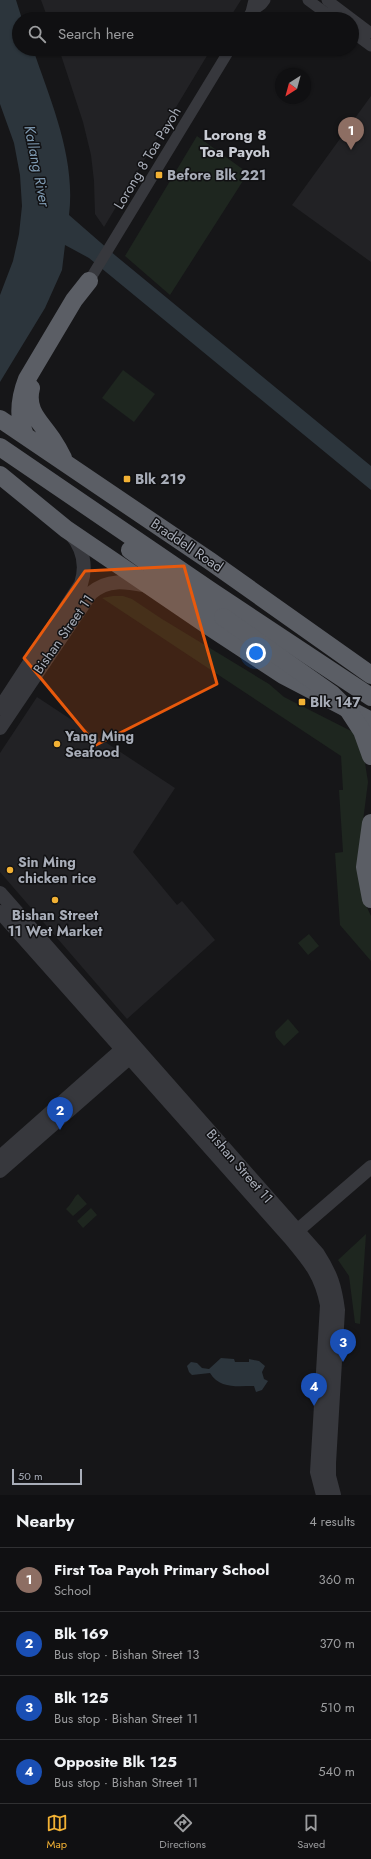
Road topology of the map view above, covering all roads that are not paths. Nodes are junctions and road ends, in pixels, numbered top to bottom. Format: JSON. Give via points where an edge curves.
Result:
{"nodes":[{"id":1,"x":254,"y":0,"type":"edge"},
{"id":2,"x":265,"y":0,"type":"edge"},
{"id":3,"x":308,"y":0,"type":"edge"},
{"id":4,"x":327,"y":0,"type":"edge"},
{"id":5,"x":250,"y":12,"type":"edge"},
{"id":6,"x":253,"y":12,"type":"edge"},
{"id":7,"x":324,"y":12,"type":"edge"},
{"id":8,"x":343,"y":12,"type":"edge"},
{"id":9,"x":359,"y":24,"type":"edge"},
{"id":10,"x":371,"y":33,"type":"edge"},
{"id":11,"x":359,"y":37,"type":"edge"},
{"id":12,"x":371,"y":46,"type":"edge"},
{"id":13,"x":226,"y":56,"type":"edge"},
{"id":14,"x":91,"y":278,"type":"joint"},
{"id":15,"x":46,"y":348,"type":"junction"},
{"id":16,"x":0,"y":419,"type":"edge"},
{"id":17,"x":25,"y":435,"type":"junction"},
{"id":18,"x":7,"y":452,"type":"edge"},
{"id":19,"x":66,"y":462,"type":"junction"},
{"id":20,"x":0,"y":475,"type":"edge"},
{"id":21,"x":66,"y":529,"type":"junction"},
{"id":22,"x":150,"y":586,"type":"junction"},
{"id":23,"x":217,"y":622,"type":"junction"},
{"id":24,"x":316,"y":635,"type":"junction"},
{"id":25,"x":371,"y":660,"type":"edge"},
{"id":26,"x":371,"y":675,"type":"edge"},
{"id":27,"x":371,"y":697,"type":"edge"},
{"id":28,"x":0,"y":708,"type":"edge"},
{"id":29,"x":353,"y":712,"type":"junction"},
{"id":30,"x":371,"y":721,"type":"edge"},
{"id":31,"x":0,"y":728,"type":"edge"},
{"id":32,"x":371,"y":729,"type":"edge"},
{"id":33,"x":371,"y":756,"type":"edge"},
{"id":34,"x":371,"y":823,"type":"edge"},
{"id":35,"x":0,"y":893,"type":"edge"},
{"id":36,"x":371,"y":899,"type":"edge"},
{"id":37,"x":0,"y":912,"type":"edge"},
{"id":38,"x":130,"y":1049,"type":"junction"},
{"id":39,"x":0,"y":1157,"type":"edge"},
{"id":40,"x":371,"y":1167,"type":"edge"},
{"id":41,"x":0,"y":1171,"type":"edge"},
{"id":42,"x":293,"y":1234,"type":"junction"},
{"id":43,"x":323,"y":1495,"type":"edge"},
{"id":44,"x":334,"y":1495,"type":"edge"}],
"edges":[{"from":1,"to":5,"type":"street"},
{"from":2,"to":6,"type":"street"},
{"from":3,"to":7,"type":"street"},
{"from":4,"to":8,"type":"street"},
{"from":9,"to":10,"type":"street"},
{"from":11,"to":12,"type":"street"},
{"from":13,"to":14,"type":"street","name":"Lorong 8 Toa Payoh"},
{"from":14,"to":15,"type":"highway","via":[[74,300]]},
{"from":15,"to":17,"type":"highway","via":[[27,378],[23,392],[20,422]]},
{"from":15,"to":19,"type":"highway","via":[[30,393],[31,406]]},
{"from":16,"to":17,"type":"highway","name":"Braddell Road"},
{"from":17,"to":19,"type":"highway","name":"Braddell Road"},
{"from":18,"to":23,"type":"highway","via":[[62,500]]},
{"from":18,"to":27,"type":"highway","name":"Braddell Road"},
{"from":19,"to":24,"type":"highway","name":"Braddell Road"},
{"from":20,"to":21,"type":"highway"},
{"from":21,"to":22,"type":"highway"},
{"from":21,"to":28,"type":"street","name":"Bishan Street 11","via":[[81,552],[84,570],[81,584]]},
{"from":22,"to":23,"type":"highway","via":[[180,606]]},
{"from":22,"to":31,"type":"street","name":"Bishan Street 11","via":[[113,582],[99,586],[91,593]]},
{"from":23,"to":29,"type":"highway","via":[[283,675]]},
{"from":23,"to":33,"type":"highway","bridge":true,"via":[[332,694],[349,711],[362,731]]},
{"from":24,"to":25,"type":"highway","via":[[352,648]]},
{"from":24,"to":26,"type":"highway","name":"Braddell Road"},
{"from":29,"to":30,"type":"highway"},
{"from":29,"to":32,"type":"highway"},
{"from":34,"to":36,"type":"highway","via":[[365,867]]},
{"from":35,"to":38,"type":"street","name":"Bishan Street 11"},
{"from":37,"to":38,"type":"street","name":"Bishan Street 11"},
{"from":38,"to":39,"type":"street"},
{"from":38,"to":41,"type":"street"},
{"from":38,"to":42,"type":"street","name":"Bishan Street 11"},
{"from":40,"to":42,"type":"street"},
{"from":42,"to":43,"type":"street","name":"Bishan Street 11","via":[[318,1275],[324,1288],[327,1305],[317,1472]]},
{"from":42,"to":44,"type":"street","name":"Bishan Street 11","via":[[318,1254],[329,1271],[335,1288],[338,1310],[329,1463],[329,1476]]}]}
